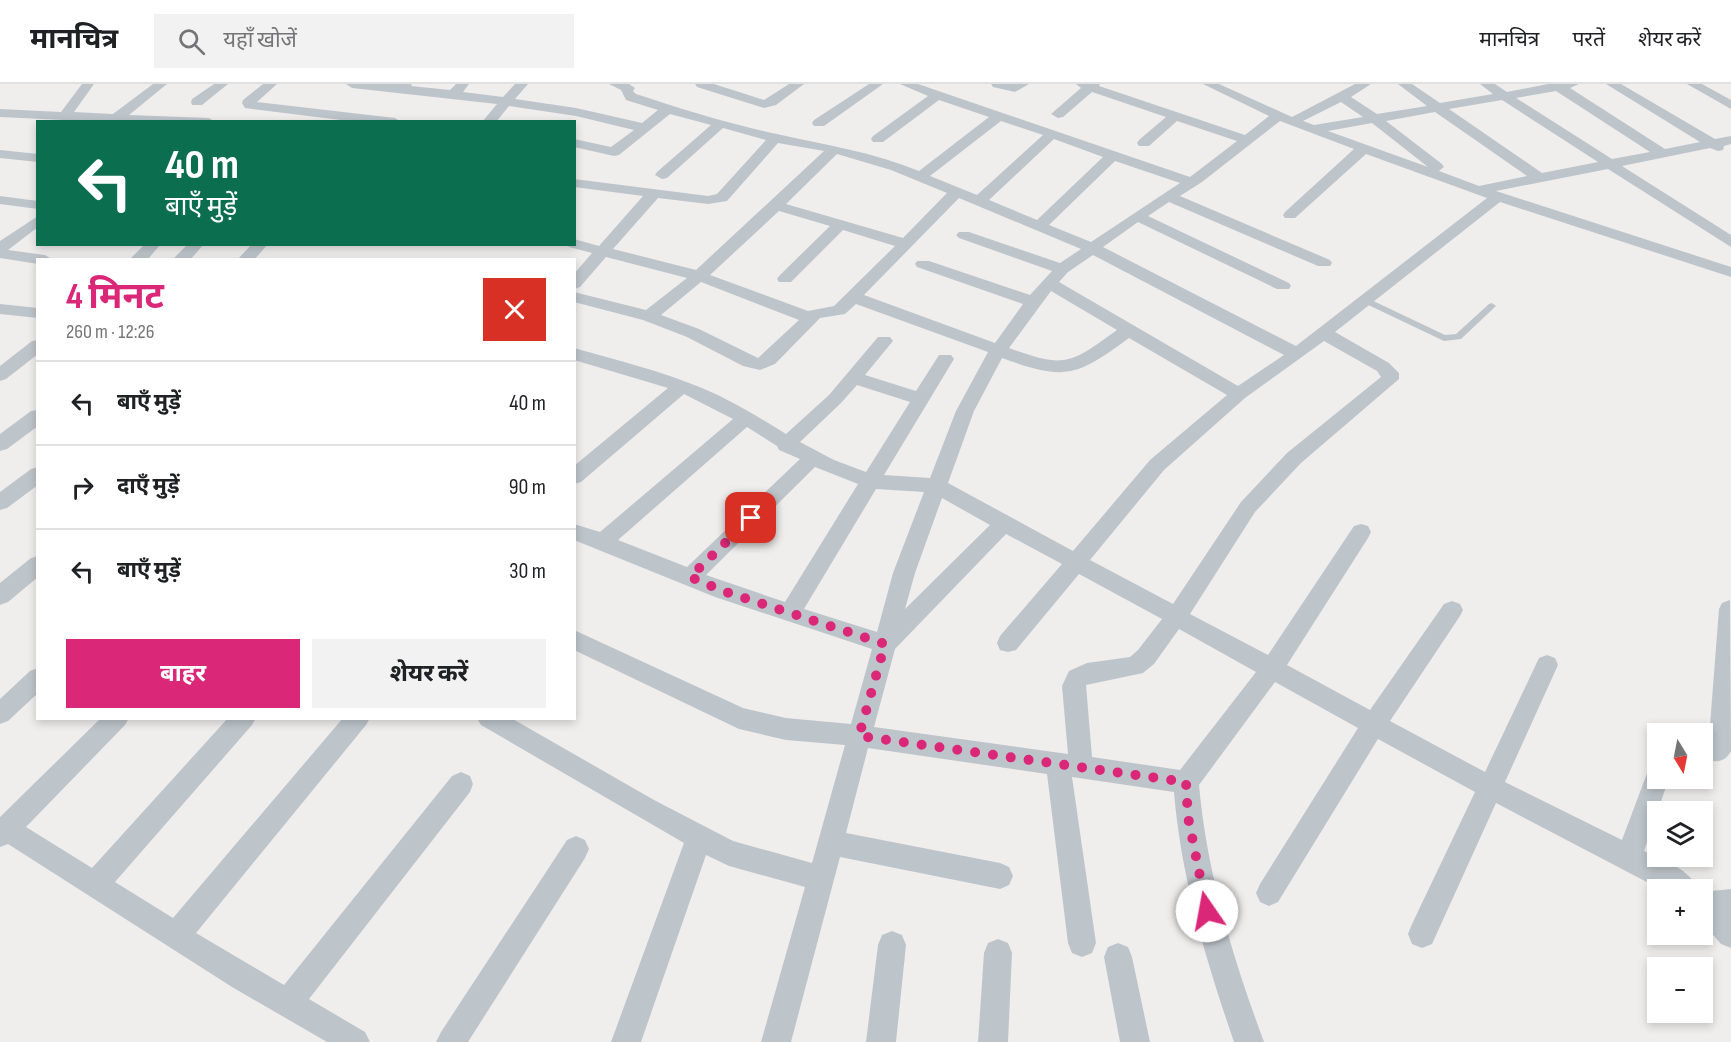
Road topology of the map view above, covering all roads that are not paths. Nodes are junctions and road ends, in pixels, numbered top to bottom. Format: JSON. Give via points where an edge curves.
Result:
{"nodes":[{"id":1,"x":88,"y":84,"type":"edge"},
{"id":2,"x":161,"y":84,"type":"edge"},
{"id":3,"x":222,"y":84,"type":"edge"},
{"id":4,"x":271,"y":84,"type":"edge"},
{"id":5,"x":352,"y":84,"type":"edge"},
{"id":6,"x":463,"y":84,"type":"edge"},
{"id":7,"x":522,"y":84,"type":"edge"},
{"id":8,"x":701,"y":84,"type":"edge"},
{"id":9,"x":798,"y":84,"type":"edge"},
{"id":10,"x":877,"y":84,"type":"edge"},
{"id":11,"x":906,"y":84,"type":"edge"},
{"id":12,"x":997,"y":84,"type":"edge"},
{"id":13,"x":1023,"y":84,"type":"edge"},
{"id":14,"x":1209,"y":84,"type":"edge"},
{"id":15,"x":1365,"y":84,"type":"edge"},
{"id":16,"x":1404,"y":84,"type":"edge"},
{"id":17,"x":1486,"y":84,"type":"edge"},
{"id":18,"x":1573,"y":84,"type":"edge"},
{"id":19,"x":1612,"y":84,"type":"edge"},
{"id":20,"x":1694,"y":84,"type":"edge"},
{"id":21,"x":626,"y":85,"type":"edge"},
{"id":22,"x":1089,"y":85,"type":"edge"},
{"id":23,"x":1556,"y":85,"type":"edge"},
{"id":24,"x":403,"y":86,"type":"edge"},
{"id":25,"x":453,"y":94,"type":"junction"},
{"id":26,"x":937,"y":95,"type":"junction"},
{"id":27,"x":1502,"y":95,"type":"junction"},
{"id":28,"x":1341,"y":96,"type":"junction"},
{"id":29,"x":197,"y":102,"type":"dead end"},
{"id":30,"x":506,"y":102,"type":"junction"},
{"id":31,"x":1731,"y":105,"type":"edge"},
{"id":32,"x":1437,"y":107,"type":"junction"},
{"id":33,"x":668,"y":109,"type":"junction"},
{"id":34,"x":6,"y":113,"type":"edge"},
{"id":35,"x":1058,"y":114,"type":"dead end"},
{"id":36,"x":65,"y":115,"type":"junction"},
{"id":37,"x":999,"y":116,"type":"junction"},
{"id":38,"x":1175,"y":116,"type":"junction"},
{"id":39,"x":117,"y":117,"type":"junction"},
{"id":40,"x":1374,"y":118,"type":"junction"},
{"id":41,"x":347,"y":119,"type":"edge"},
{"id":42,"x":1285,"y":119,"type":"junction"},
{"id":43,"x":163,"y":120,"type":"edge"},
{"id":44,"x":363,"y":120,"type":"edge"},
{"id":45,"x":490,"y":120,"type":"edge"},
{"id":46,"x":721,"y":123,"type":"junction"},
{"id":47,"x":819,"y":123,"type":"dead end"},
{"id":48,"x":0,"y":124,"type":"edge"},
{"id":49,"x":644,"y":129,"type":"junction"},
{"id":50,"x":1315,"y":129,"type":"junction"},
{"id":51,"x":1052,"y":134,"type":"junction"},
{"id":52,"x":775,"y":138,"type":"junction"},
{"id":53,"x":878,"y":139,"type":"dead end"},
{"id":54,"x":1246,"y":140,"type":"junction"},
{"id":55,"x":1731,"y":140,"type":"edge"},
{"id":56,"x":576,"y":143,"type":"edge"},
{"id":57,"x":1144,"y":143,"type":"dead end"},
{"id":58,"x":1712,"y":144,"type":"junction"},
{"id":59,"x":1365,"y":147,"type":"junction"},
{"id":60,"x":834,"y":149,"type":"junction"},
{"id":61,"x":0,"y":154,"type":"edge"},
{"id":62,"x":1663,"y":154,"type":"junction"},
{"id":63,"x":1113,"y":155,"type":"junction"},
{"id":64,"x":1731,"y":155,"type":"edge"},
{"id":65,"x":36,"y":158,"type":"edge"},
{"id":66,"x":1610,"y":165,"type":"junction"},
{"id":67,"x":662,"y":175,"type":"dead end"},
{"id":68,"x":920,"y":177,"type":"junction"},
{"id":69,"x":1539,"y":178,"type":"junction"},
{"id":70,"x":1454,"y":181,"type":"junction"},
{"id":71,"x":1191,"y":182,"type":"junction"},
{"id":72,"x":576,"y":183,"type":"edge"},
{"id":73,"x":1478,"y":190,"type":"junction"},
{"id":74,"x":957,"y":192,"type":"junction"},
{"id":75,"x":654,"y":193,"type":"junction"},
{"id":76,"x":1168,"y":196,"type":"junction"},
{"id":77,"x":1497,"y":197,"type":"junction"},
{"id":78,"x":0,"y":200,"type":"edge"},
{"id":79,"x":979,"y":201,"type":"junction"},
{"id":80,"x":36,"y":205,"type":"edge"},
{"id":81,"x":776,"y":206,"type":"junction"},
{"id":82,"x":1290,"y":214,"type":"dead end"},
{"id":83,"x":1139,"y":217,"type":"junction"},
{"id":84,"x":36,"y":221,"type":"edge"},
{"id":85,"x":840,"y":225,"type":"junction"},
{"id":86,"x":1039,"y":226,"type":"junction"},
{"id":87,"x":964,"y":235,"type":"dead end"},
{"id":88,"x":1731,"y":242,"type":"edge"},
{"id":89,"x":906,"y":244,"type":"junction"},
{"id":90,"x":576,"y":245,"type":"edge"},
{"id":91,"x":152,"y":246,"type":"edge"},
{"id":92,"x":195,"y":246,"type":"edge"},
{"id":93,"x":259,"y":246,"type":"edge"},
{"id":94,"x":0,"y":248,"type":"edge"},
{"id":95,"x":1092,"y":248,"type":"junction"},
{"id":96,"x":603,"y":252,"type":"junction"},
{"id":97,"x":0,"y":253,"type":"edge"},
{"id":98,"x":139,"y":258,"type":"edge"},
{"id":99,"x":182,"y":258,"type":"edge"},
{"id":100,"x":247,"y":258,"type":"edge"},
{"id":101,"x":36,"y":259,"type":"edge"},
{"id":102,"x":1324,"y":263,"type":"dead end"},
{"id":103,"x":923,"y":264,"type":"dead end"},
{"id":104,"x":1731,"y":272,"type":"edge"},
{"id":105,"x":699,"y":276,"type":"junction"},
{"id":106,"x":1056,"y":276,"type":"junction"},
{"id":107,"x":785,"y":279,"type":"dead end"},
{"id":108,"x":576,"y":282,"type":"edge"},
{"id":109,"x":1282,"y":286,"type":"dead end"},
{"id":110,"x":853,"y":297,"type":"junction"},
{"id":111,"x":576,"y":298,"type":"edge"},
{"id":112,"x":1365,"y":300,"type":"junction"},
{"id":113,"x":1033,"y":302,"type":"junction"},
{"id":114,"x":1492,"y":306,"type":"dead end"},
{"id":115,"x":0,"y":309,"type":"edge"},
{"id":116,"x":36,"y":313,"type":"edge"},
{"id":117,"x":650,"y":316,"type":"junction"},
{"id":118,"x":810,"y":318,"type":"junction"},
{"id":119,"x":1130,"y":329,"type":"junction"},
{"id":120,"x":1323,"y":333,"type":"junction"},
{"id":121,"x":884,"y":341,"type":"dead end"},
{"id":122,"x":36,"y":347,"type":"edge"},
{"id":123,"x":998,"y":350,"type":"junction"},
{"id":124,"x":1297,"y":354,"type":"junction"},
{"id":125,"x":576,"y":355,"type":"edge"},
{"id":126,"x":945,"y":359,"type":"dead end"},
{"id":127,"x":0,"y":375,"type":"edge"},
{"id":128,"x":854,"y":378,"type":"junction"},
{"id":129,"x":680,"y":388,"type":"junction"},
{"id":130,"x":1239,"y":394,"type":"junction"},
{"id":131,"x":921,"y":399,"type":"junction"},
{"id":132,"x":36,"y":417,"type":"edge"},
{"id":133,"x":745,"y":418,"type":"junction"},
{"id":134,"x":0,"y":444,"type":"edge"},
{"id":135,"x":786,"y":445,"type":"junction"},
{"id":136,"x":813,"y":458,"type":"junction"},
{"id":137,"x":576,"y":475,"type":"edge"},
{"id":138,"x":36,"y":476,"type":"edge"},
{"id":139,"x":870,"y":480,"type":"junction"},
{"id":140,"x":936,"y":486,"type":"junction"},
{"id":141,"x":0,"y":503,"type":"edge"},
{"id":142,"x":1004,"y":523,"type":"junction"},
{"id":143,"x":1361,"y":531,"type":"dead end"},
{"id":144,"x":576,"y":533,"type":"edge"},
{"id":145,"x":602,"y":542,"type":"junction"},
{"id":146,"x":1076,"y":562,"type":"junction"},
{"id":147,"x":36,"y":566,"type":"edge"},
{"id":148,"x":690,"y":577,"type":"junction"},
{"id":149,"x":0,"y":596,"type":"edge"},
{"id":150,"x":1731,"y":604,"type":"edge"},
{"id":151,"x":1731,"y":609,"type":"edge"},
{"id":152,"x":1452,"y":610,"type":"dead end"},
{"id":153,"x":790,"y":613,"type":"junction"},
{"id":154,"x":1176,"y":617,"type":"junction"},
{"id":155,"x":576,"y":640,"type":"edge"},
{"id":156,"x":885,"y":644,"type":"junction"},
{"id":157,"x":1008,"y":644,"type":"dead end"},
{"id":158,"x":1547,"y":665,"type":"dead end"},
{"id":159,"x":1272,"y":669,"type":"junction"},
{"id":160,"x":36,"y":680,"type":"edge"},
{"id":161,"x":0,"y":714,"type":"edge"},
{"id":162,"x":115,"y":720,"type":"edge"},
{"id":163,"x":242,"y":720,"type":"edge"},
{"id":164,"x":356,"y":720,"type":"edge"},
{"id":165,"x":492,"y":720,"type":"edge"},
{"id":166,"x":1374,"y":724,"type":"junction"},
{"id":167,"x":859,"y":736,"type":"junction"},
{"id":168,"x":1713,"y":750,"type":"edge"},
{"id":169,"x":1070,"y":765,"type":"junction"},
{"id":170,"x":1186,"y":782,"type":"junction"},
{"id":171,"x":461,"y":784,"type":"dead end"},
{"id":172,"x":1491,"y":788,"type":"junction"},
{"id":173,"x":1653,"y":789,"type":"edge"},
{"id":174,"x":3,"y":832,"type":"edge"},
{"id":175,"x":699,"y":838,"type":"junction"},
{"id":176,"x":830,"y":842,"type":"junction"},
{"id":177,"x":576,"y":849,"type":"dead end"},
{"id":178,"x":1629,"y":857,"type":"junction"},
{"id":179,"x":1000,"y":876,"type":"dead end"},
{"id":180,"x":820,"y":878,"type":"junction"},
{"id":181,"x":1670,"y":879,"type":"edge"},
{"id":182,"x":95,"y":885,"type":"junction"},
{"id":183,"x":1269,"y":893,"type":"dead end"},
{"id":184,"x":1714,"y":903,"type":"edge"},
{"id":185,"x":1422,"y":934,"type":"dead end"},
{"id":186,"x":1731,"y":934,"type":"edge"},
{"id":187,"x":176,"y":936,"type":"junction"},
{"id":188,"x":1082,"y":943,"type":"dead end"},
{"id":189,"x":892,"y":945,"type":"dead end"},
{"id":190,"x":998,"y":953,"type":"dead end"},
{"id":191,"x":1118,"y":957,"type":"dead end"},
{"id":192,"x":288,"y":1003,"type":"junction"},
{"id":193,"x":355,"y":1042,"type":"edge"},
{"id":194,"x":451,"y":1042,"type":"edge"},
{"id":195,"x":626,"y":1042,"type":"edge"},
{"id":196,"x":776,"y":1042,"type":"edge"},
{"id":197,"x":881,"y":1042,"type":"edge"},
{"id":198,"x":993,"y":1042,"type":"edge"},
{"id":199,"x":1135,"y":1042,"type":"edge"},
{"id":200,"x":1249,"y":1042,"type":"edge"}],
"edges":[{"from":1,"to":36,"type":"street"},
{"from":2,"to":39,"type":"street"},
{"from":3,"to":29,"type":"street"},
{"from":4,"to":41,"type":"street","via":[[248,103]]},
{"from":5,"to":24,"type":"street"},
{"from":6,"to":25,"type":"street"},
{"from":7,"to":30,"type":"street"},
{"from":8,"to":9,"type":"street","via":[[765,104]]},
{"from":10,"to":47,"type":"street"},
{"from":11,"to":26,"type":"street"},
{"from":12,"to":13,"type":"street","via":[[1015,88]]},
{"from":14,"to":42,"type":"street"},
{"from":15,"to":28,"type":"street"},
{"from":16,"to":32,"type":"street"},
{"from":17,"to":27,"type":"street"},
{"from":18,"to":23,"type":"street"},
{"from":19,"to":58,"type":"street"},
{"from":20,"to":31,"type":"street"},
{"from":21,"to":33,"type":"street","via":[[631,96]]},
{"from":22,"to":35,"type":"street"},
{"from":22,"to":38,"type":"street"},
{"from":23,"to":27,"type":"street"},
{"from":23,"to":62,"type":"street"},
{"from":24,"to":25,"type":"street"},
{"from":25,"to":30,"type":"street"},
{"from":26,"to":37,"type":"street"},
{"from":26,"to":53,"type":"street"},
{"from":27,"to":32,"type":"street"},
{"from":27,"to":66,"type":"street"},
{"from":28,"to":40,"type":"street"},
{"from":28,"to":42,"type":"street"},
{"from":30,"to":45,"type":"street"},
{"from":30,"to":49,"type":"street","via":[[576,112]]},
{"from":32,"to":40,"type":"street"},
{"from":32,"to":69,"type":"street"},
{"from":33,"to":46,"type":"street"},
{"from":33,"to":49,"type":"street"},
{"from":34,"to":36,"type":"street"},
{"from":34,"to":48,"type":"street"},
{"from":36,"to":39,"type":"street"},
{"from":37,"to":51,"type":"street"},
{"from":37,"to":68,"type":"street"},
{"from":38,"to":54,"type":"street"},
{"from":38,"to":57,"type":"street"},
{"from":39,"to":43,"type":"street"},
{"from":40,"to":50,"type":"street"},
{"from":40,"to":70,"type":"street"},
{"from":41,"to":44,"type":"street"},
{"from":42,"to":50,"type":"street"},
{"from":42,"to":54,"type":"street"},
{"from":46,"to":52,"type":"street"},
{"from":46,"to":67,"type":"street"},
{"from":49,"to":56,"type":"street","via":[[614,152]]},
{"from":50,"to":59,"type":"street"},
{"from":51,"to":63,"type":"street"},
{"from":51,"to":79,"type":"street"},
{"from":52,"to":60,"type":"street"},
{"from":52,"to":75,"type":"street","via":[[722,198],[708,200]]},
{"from":54,"to":71,"type":"street"},
{"from":55,"to":58,"type":"street"},
{"from":58,"to":62,"type":"street"},
{"from":58,"to":64,"type":"street"},
{"from":59,"to":70,"type":"street"},
{"from":59,"to":82,"type":"street"},
{"from":60,"to":68,"type":"street"},
{"from":60,"to":81,"type":"street"},
{"from":61,"to":65,"type":"street"},
{"from":62,"to":66,"type":"street"},
{"from":63,"to":71,"type":"street"},
{"from":63,"to":86,"type":"street"},
{"from":66,"to":69,"type":"street"},
{"from":66,"to":88,"type":"street"},
{"from":68,"to":74,"type":"street"},
{"from":69,"to":73,"type":"street"},
{"from":70,"to":73,"type":"street"},
{"from":71,"to":76,"type":"street"},
{"from":72,"to":75,"type":"street"},
{"from":73,"to":77,"type":"street"},
{"from":74,"to":79,"type":"street"},
{"from":74,"to":89,"type":"street"},
{"from":75,"to":96,"type":"street"},
{"from":76,"to":83,"type":"street"},
{"from":76,"to":102,"type":"street"},
{"from":77,"to":104,"type":"street"},
{"from":77,"to":112,"type":"street"},
{"from":78,"to":80,"type":"street"},
{"from":79,"to":86,"type":"street"},
{"from":81,"to":85,"type":"street"},
{"from":81,"to":105,"type":"street"},
{"from":83,"to":95,"type":"street"},
{"from":83,"to":109,"type":"street"},
{"from":84,"to":94,"type":"street"},
{"from":85,"to":89,"type":"street"},
{"from":85,"to":107,"type":"street"},
{"from":86,"to":95,"type":"street"},
{"from":87,"to":106,"type":"street"},
{"from":89,"to":110,"type":"street"},
{"from":90,"to":96,"type":"street"},
{"from":91,"to":98,"type":"street"},
{"from":92,"to":99,"type":"street"},
{"from":93,"to":100,"type":"street"},
{"from":95,"to":106,"type":"street"},
{"from":95,"to":124,"type":"street"},
{"from":96,"to":105,"type":"street"},
{"from":96,"to":108,"type":"street"},
{"from":97,"to":101,"type":"street"},
{"from":103,"to":113,"type":"street"},
{"from":105,"to":117,"type":"street"},
{"from":105,"to":118,"type":"street"},
{"from":106,"to":113,"type":"street"},
{"from":106,"to":119,"type":"street"},
{"from":110,"to":118,"type":"street","via":[[839,310]]},
{"from":110,"to":123,"type":"street"},
{"from":111,"to":117,"type":"street"},
{"from":112,"to":114,"type":"lane","via":[[1452,339]]},
{"from":112,"to":120,"type":"street"},
{"from":113,"to":123,"type":"street"},
{"from":115,"to":116,"type":"street"},
{"from":117,"to":118,"type":"street","via":[[760,364],[769,360]]},
{"from":119,"to":123,"type":"street","via":[[1069,368],[1042,366]]},
{"from":119,"to":130,"type":"street"},
{"from":120,"to":124,"type":"street"},
{"from":120,"to":154,"type":"street","via":[[1383,367],[1390,373],[1390,379],[1293,458],[1248,507]]},
{"from":121,"to":128,"type":"street"},
{"from":122,"to":127,"type":"street"},
{"from":123,"to":140,"type":"street","via":[[965,411]]},
{"from":124,"to":130,"type":"street"},
{"from":125,"to":129,"type":"street"},
{"from":126,"to":131,"type":"street"},
{"from":128,"to":131,"type":"street"},
{"from":128,"to":135,"type":"street"},
{"from":129,"to":133,"type":"street","via":[[712,399]]},
{"from":129,"to":137,"type":"street"},
{"from":130,"to":146,"type":"street","via":[[1157,465]]},
{"from":131,"to":139,"type":"street"},
{"from":132,"to":134,"type":"street"},
{"from":133,"to":135,"type":"street"},
{"from":133,"to":145,"type":"street"},
{"from":135,"to":136,"type":"street"},
{"from":136,"to":139,"type":"street"},
{"from":136,"to":148,"type":"street"},
{"from":138,"to":141,"type":"street"},
{"from":139,"to":140,"type":"street"},
{"from":139,"to":153,"type":"street"},
{"from":140,"to":142,"type":"street"},
{"from":140,"to":156,"type":"street","via":[[904,573]]},
{"from":142,"to":146,"type":"street"},
{"from":142,"to":156,"type":"street"},
{"from":143,"to":159,"type":"street"},
{"from":144,"to":145,"type":"street"},
{"from":145,"to":148,"type":"street"},
{"from":146,"to":154,"type":"street"},
{"from":146,"to":157,"type":"street"},
{"from":147,"to":149,"type":"street"},
{"from":148,"to":153,"type":"street"},
{"from":150,"to":151,"type":"street"},
{"from":151,"to":168,"type":"street","via":[[1721,746]]},
{"from":152,"to":166,"type":"street"},
{"from":153,"to":156,"type":"street"},
{"from":154,"to":159,"type":"street"},
{"from":154,"to":169,"type":"street","via":[[1135,666],[1077,678]]},
{"from":155,"to":167,"type":"street","via":[[738,718],[786,729]]},
{"from":156,"to":167,"type":"street"},
{"from":158,"to":172,"type":"street"},
{"from":159,"to":166,"type":"street"},
{"from":159,"to":170,"type":"street"},
{"from":160,"to":161,"type":"street"},
{"from":162,"to":174,"type":"street"},
{"from":163,"to":182,"type":"street"},
{"from":164,"to":187,"type":"street"},
{"from":165,"to":175,"type":"street"},
{"from":166,"to":172,"type":"street"},
{"from":166,"to":183,"type":"street"},
{"from":167,"to":169,"type":"street"},
{"from":167,"to":176,"type":"street"},
{"from":169,"to":170,"type":"street"},
{"from":169,"to":188,"type":"street"},
{"from":170,"to":200,"type":"street","via":[[1188,817],[1207,911]]},
{"from":171,"to":192,"type":"street"},
{"from":172,"to":178,"type":"street"},
{"from":172,"to":185,"type":"street"},
{"from":173,"to":178,"type":"street"},
{"from":174,"to":182,"type":"street"},
{"from":175,"to":180,"type":"street","via":[[729,853]]},
{"from":175,"to":195,"type":"street"},
{"from":176,"to":179,"type":"street"},
{"from":176,"to":180,"type":"street"},
{"from":177,"to":194,"type":"street"},
{"from":178,"to":181,"type":"street"},
{"from":180,"to":196,"type":"street"},
{"from":182,"to":187,"type":"street"},
{"from":184,"to":186,"type":"street"},
{"from":187,"to":192,"type":"street"},
{"from":189,"to":197,"type":"street"},
{"from":190,"to":198,"type":"street"},
{"from":191,"to":199,"type":"street"},
{"from":192,"to":193,"type":"street"}]}
